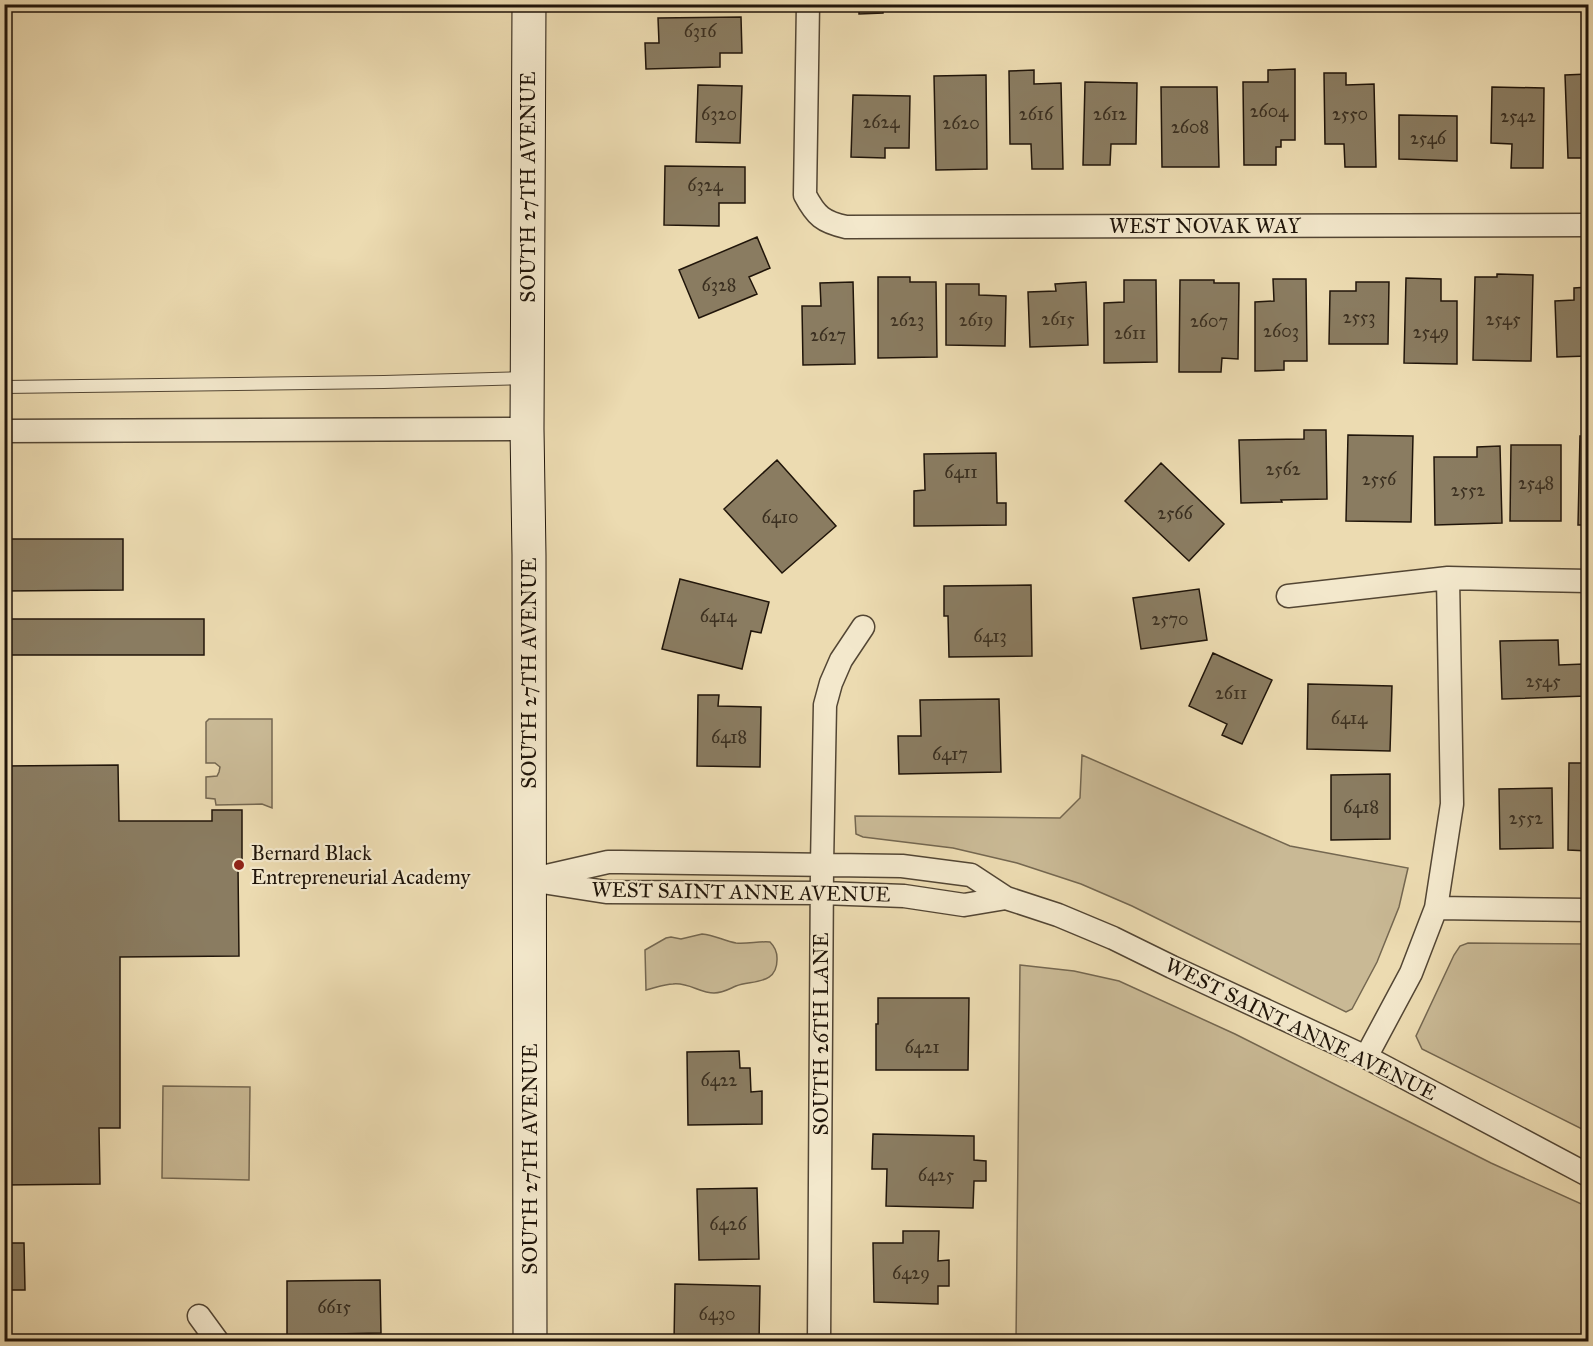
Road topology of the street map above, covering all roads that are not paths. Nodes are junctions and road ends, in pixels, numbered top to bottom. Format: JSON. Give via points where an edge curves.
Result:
{"nodes":[{"id":1,"x":529,"y":4,"type":"edge"},
{"id":2,"x":807,"y":4,"type":"edge"},
{"id":3,"x":1588,"y":225,"type":"edge"},
{"id":4,"x":527,"y":378,"type":"junction"},
{"id":5,"x":4,"y":387,"type":"edge"},
{"id":6,"x":527,"y":429,"type":"junction"},
{"id":7,"x":4,"y":431,"type":"edge"},
{"id":8,"x":1448,"y":578,"type":"junction"},
{"id":9,"x":1588,"y":581,"type":"edge"},
{"id":10,"x":1288,"y":596,"type":"dead end"},
{"id":11,"x":863,"y":627,"type":"dead end"},
{"id":12,"x":822,"y":865,"type":"junction"},
{"id":13,"x":529,"y":880,"type":"junction"},
{"id":14,"x":822,"y":893,"type":"junction"},
{"id":15,"x":1006,"y":898,"type":"junction"},
{"id":16,"x":1436,"y":908,"type":"junction"},
{"id":17,"x":1588,"y":910,"type":"edge"},
{"id":18,"x":1366,"y":1057,"type":"junction"},
{"id":19,"x":1588,"y":1174,"type":"edge"},
{"id":20,"x":199,"y":1316,"type":"dead end"},
{"id":21,"x":218,"y":1341,"type":"edge"},
{"id":22,"x":530,"y":1341,"type":"edge"},
{"id":23,"x":819,"y":1341,"type":"edge"}],
"edges":[{"from":1,"to":4,"type":"main road","name":"SOUTH 27TH AVENUE"},
{"from":2,"to":3,"type":"street","name":"WEST NOVAK WAY","via":[[805,195],[823,220],[846,227]]},
{"from":4,"to":5,"type":"lane"},
{"from":4,"to":6,"type":"main road","name":"SOUTH 27TH AVENUE"},
{"from":6,"to":7,"type":"street"},
{"from":6,"to":13,"type":"main road","name":"SOUTH 27TH AVENUE"},
{"from":8,"to":9,"type":"street"},
{"from":8,"to":10,"type":"street"},
{"from":8,"to":16,"type":"street","via":[[1452,804]]},
{"from":11,"to":12,"type":"street","name":"SOUTH 26TH LANE","via":[[841,660],[825,705]]},
{"from":12,"to":13,"type":"street","name":"WEST SAINT ANNE AVENUE","via":[[608,862]]},
{"from":12,"to":14,"type":"street","name":"SOUTH 26TH LANE"},
{"from":12,"to":15,"type":"street","name":"WEST SAINT ANNE AVENUE","via":[[902,866],[971,875]]},
{"from":13,"to":14,"type":"street","name":"WEST SAINT ANNE AVENUE","via":[[606,892]]},
{"from":13,"to":22,"type":"main road","name":"SOUTH 27TH AVENUE"},
{"from":14,"to":15,"type":"street","name":"WEST SAINT ANNE AVENUE","via":[[903,896],[964,905]]},
{"from":14,"to":23,"type":"street","name":"SOUTH 26TH LANE"},
{"from":15,"to":18,"type":"street","name":"WEST SAINT ANNE AVENUE","via":[[1113,938]]},
{"from":16,"to":17,"type":"street"},
{"from":16,"to":18,"type":"street","via":[[1411,973]]},
{"from":18,"to":19,"type":"street","name":"WEST SAINT ANNE AVENUE"},
{"from":20,"to":21,"type":"street"}]}
